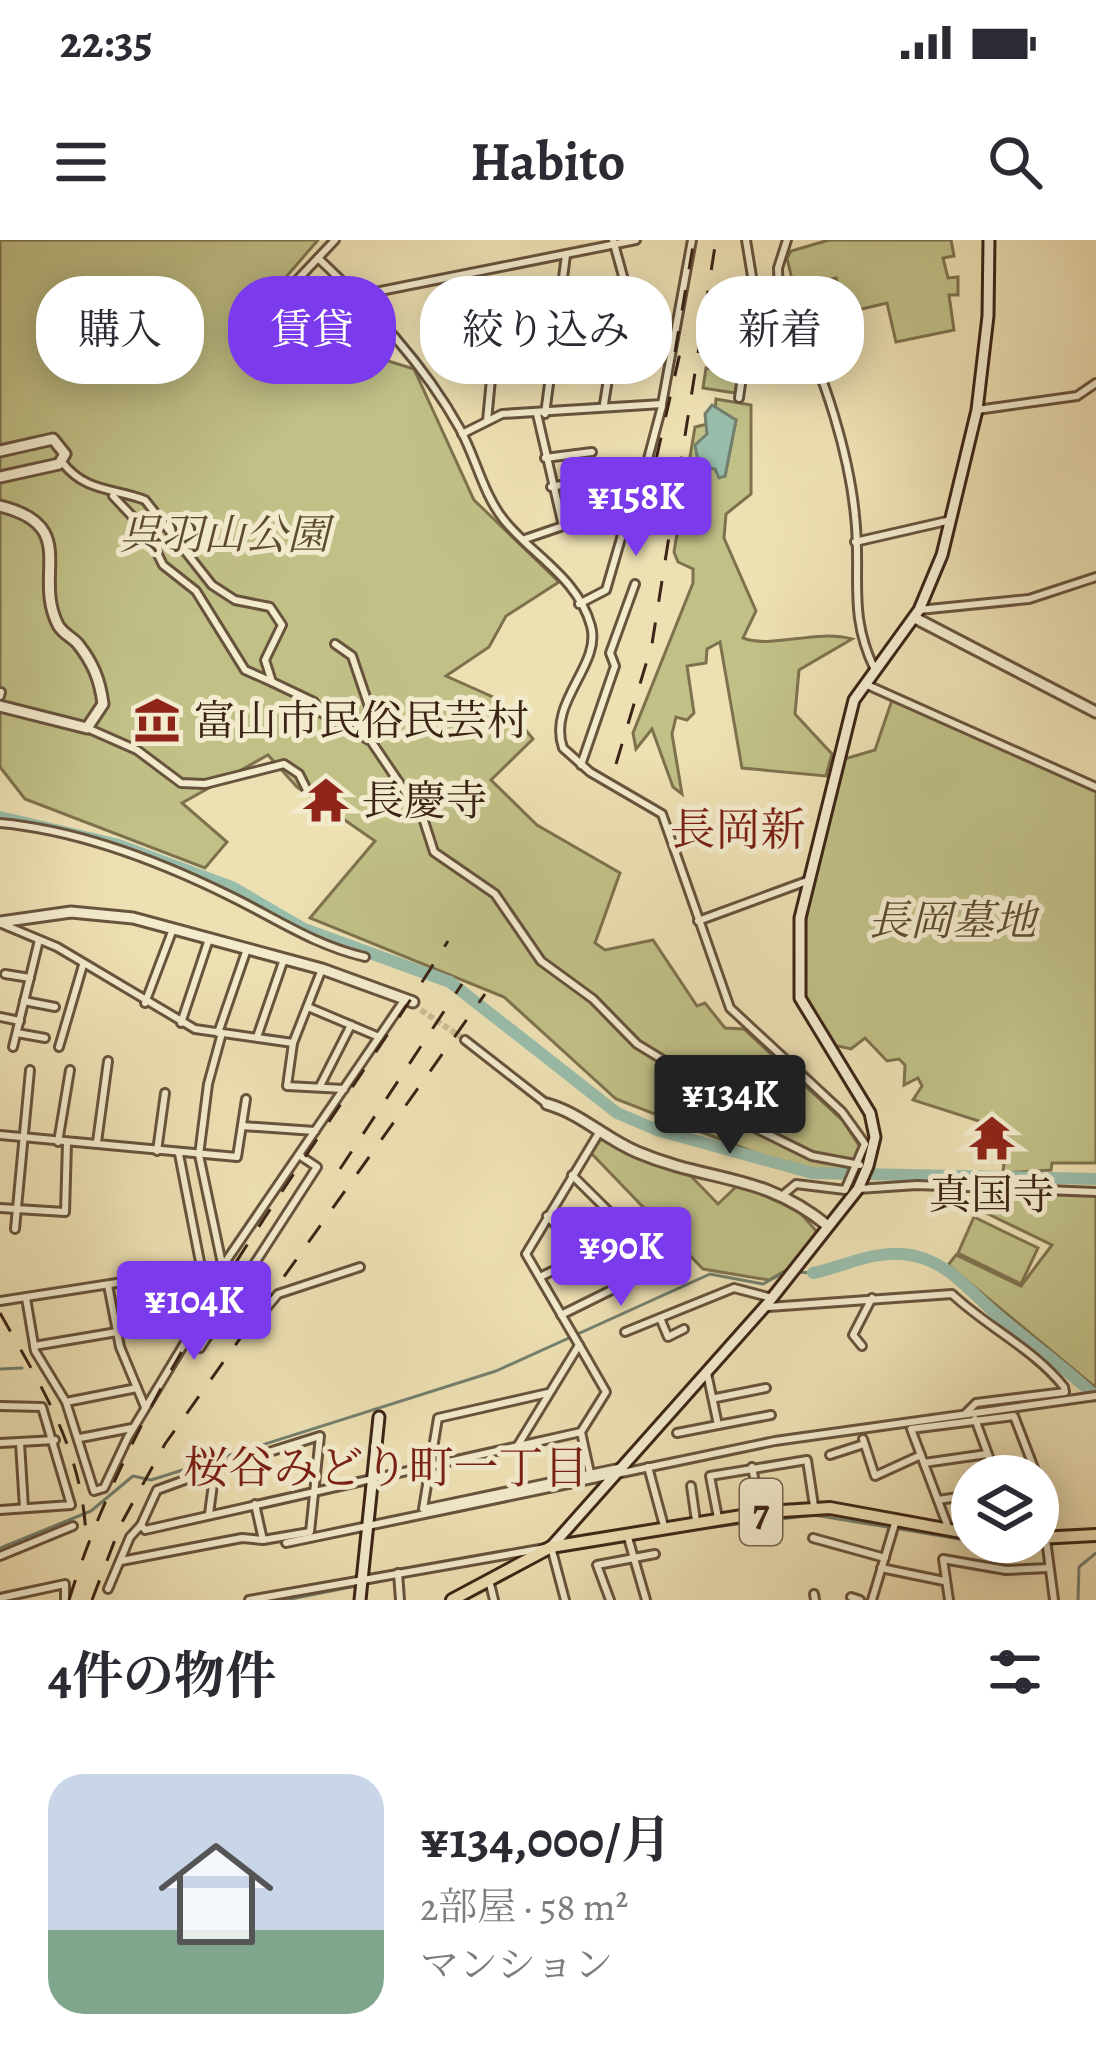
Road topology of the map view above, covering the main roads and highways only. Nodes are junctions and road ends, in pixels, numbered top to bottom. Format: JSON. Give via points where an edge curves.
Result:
{"nodes":[{"id":1,"x":989,"y":240,"type":"edge"},
{"id":2,"x":0,"y":452,"type":"edge"},
{"id":3,"x":0,"y":477,"type":"edge"},
{"id":4,"x":0,"y":506,"type":"edge"},
{"id":5,"x":917,"y":614,"type":"junction"},
{"id":6,"x":0,"y":706,"type":"edge"},
{"id":7,"x":1096,"y":712,"type":"edge"},
{"id":8,"x":0,"y":922,"type":"edge"},
{"id":9,"x":413,"y":1004,"type":"tunnel mouth"},
{"id":10,"x":547,"y":1104,"type":"road end"},
{"id":11,"x":828,"y":1226,"type":"junction"},
{"id":12,"x":380,"y":1418,"type":"dead end"},
{"id":13,"x":951,"y":1531,"type":"edge"},
{"id":14,"x":1096,"y":1534,"type":"edge"},
{"id":15,"x":1059,"y":1537,"type":"edge"},
{"id":16,"x":551,"y":1547,"type":"junction"},
{"id":17,"x":361,"y":1600,"type":"edge"},
{"id":18,"x":452,"y":1600,"type":"edge"}],
"edges":[{"from":1,"to":5,"type":"main road","via":[[977,410],[936,577]]},
{"from":2,"to":3,"type":"main road","via":[[53,439],[65,454],[62,462]]},
{"from":4,"to":6,"type":"main road","via":[[29,513],[46,537],[57,623],[94,667],[101,692],[100,712],[87,728]]},
{"from":5,"to":7,"type":"main road"},
{"from":5,"to":11,"type":"main road","via":[[844,727],[807,881],[800,998],[870,1113],[875,1137],[860,1186]]},
{"from":8,"to":9,"type":"main road","via":[[89,911],[322,969]]},
{"from":10,"to":11,"type":"main road","via":[[578,1113],[638,1152],[784,1194]]},
{"from":11,"to":16,"type":"main road"},
{"from":12,"to":17,"type":"main road"},
{"from":13,"to":16,"type":"main road","number":"7","via":[[814,1507]]},
{"from":14,"to":15,"type":"main road"},
{"from":16,"to":18,"type":"main road","number":"7"}]}
